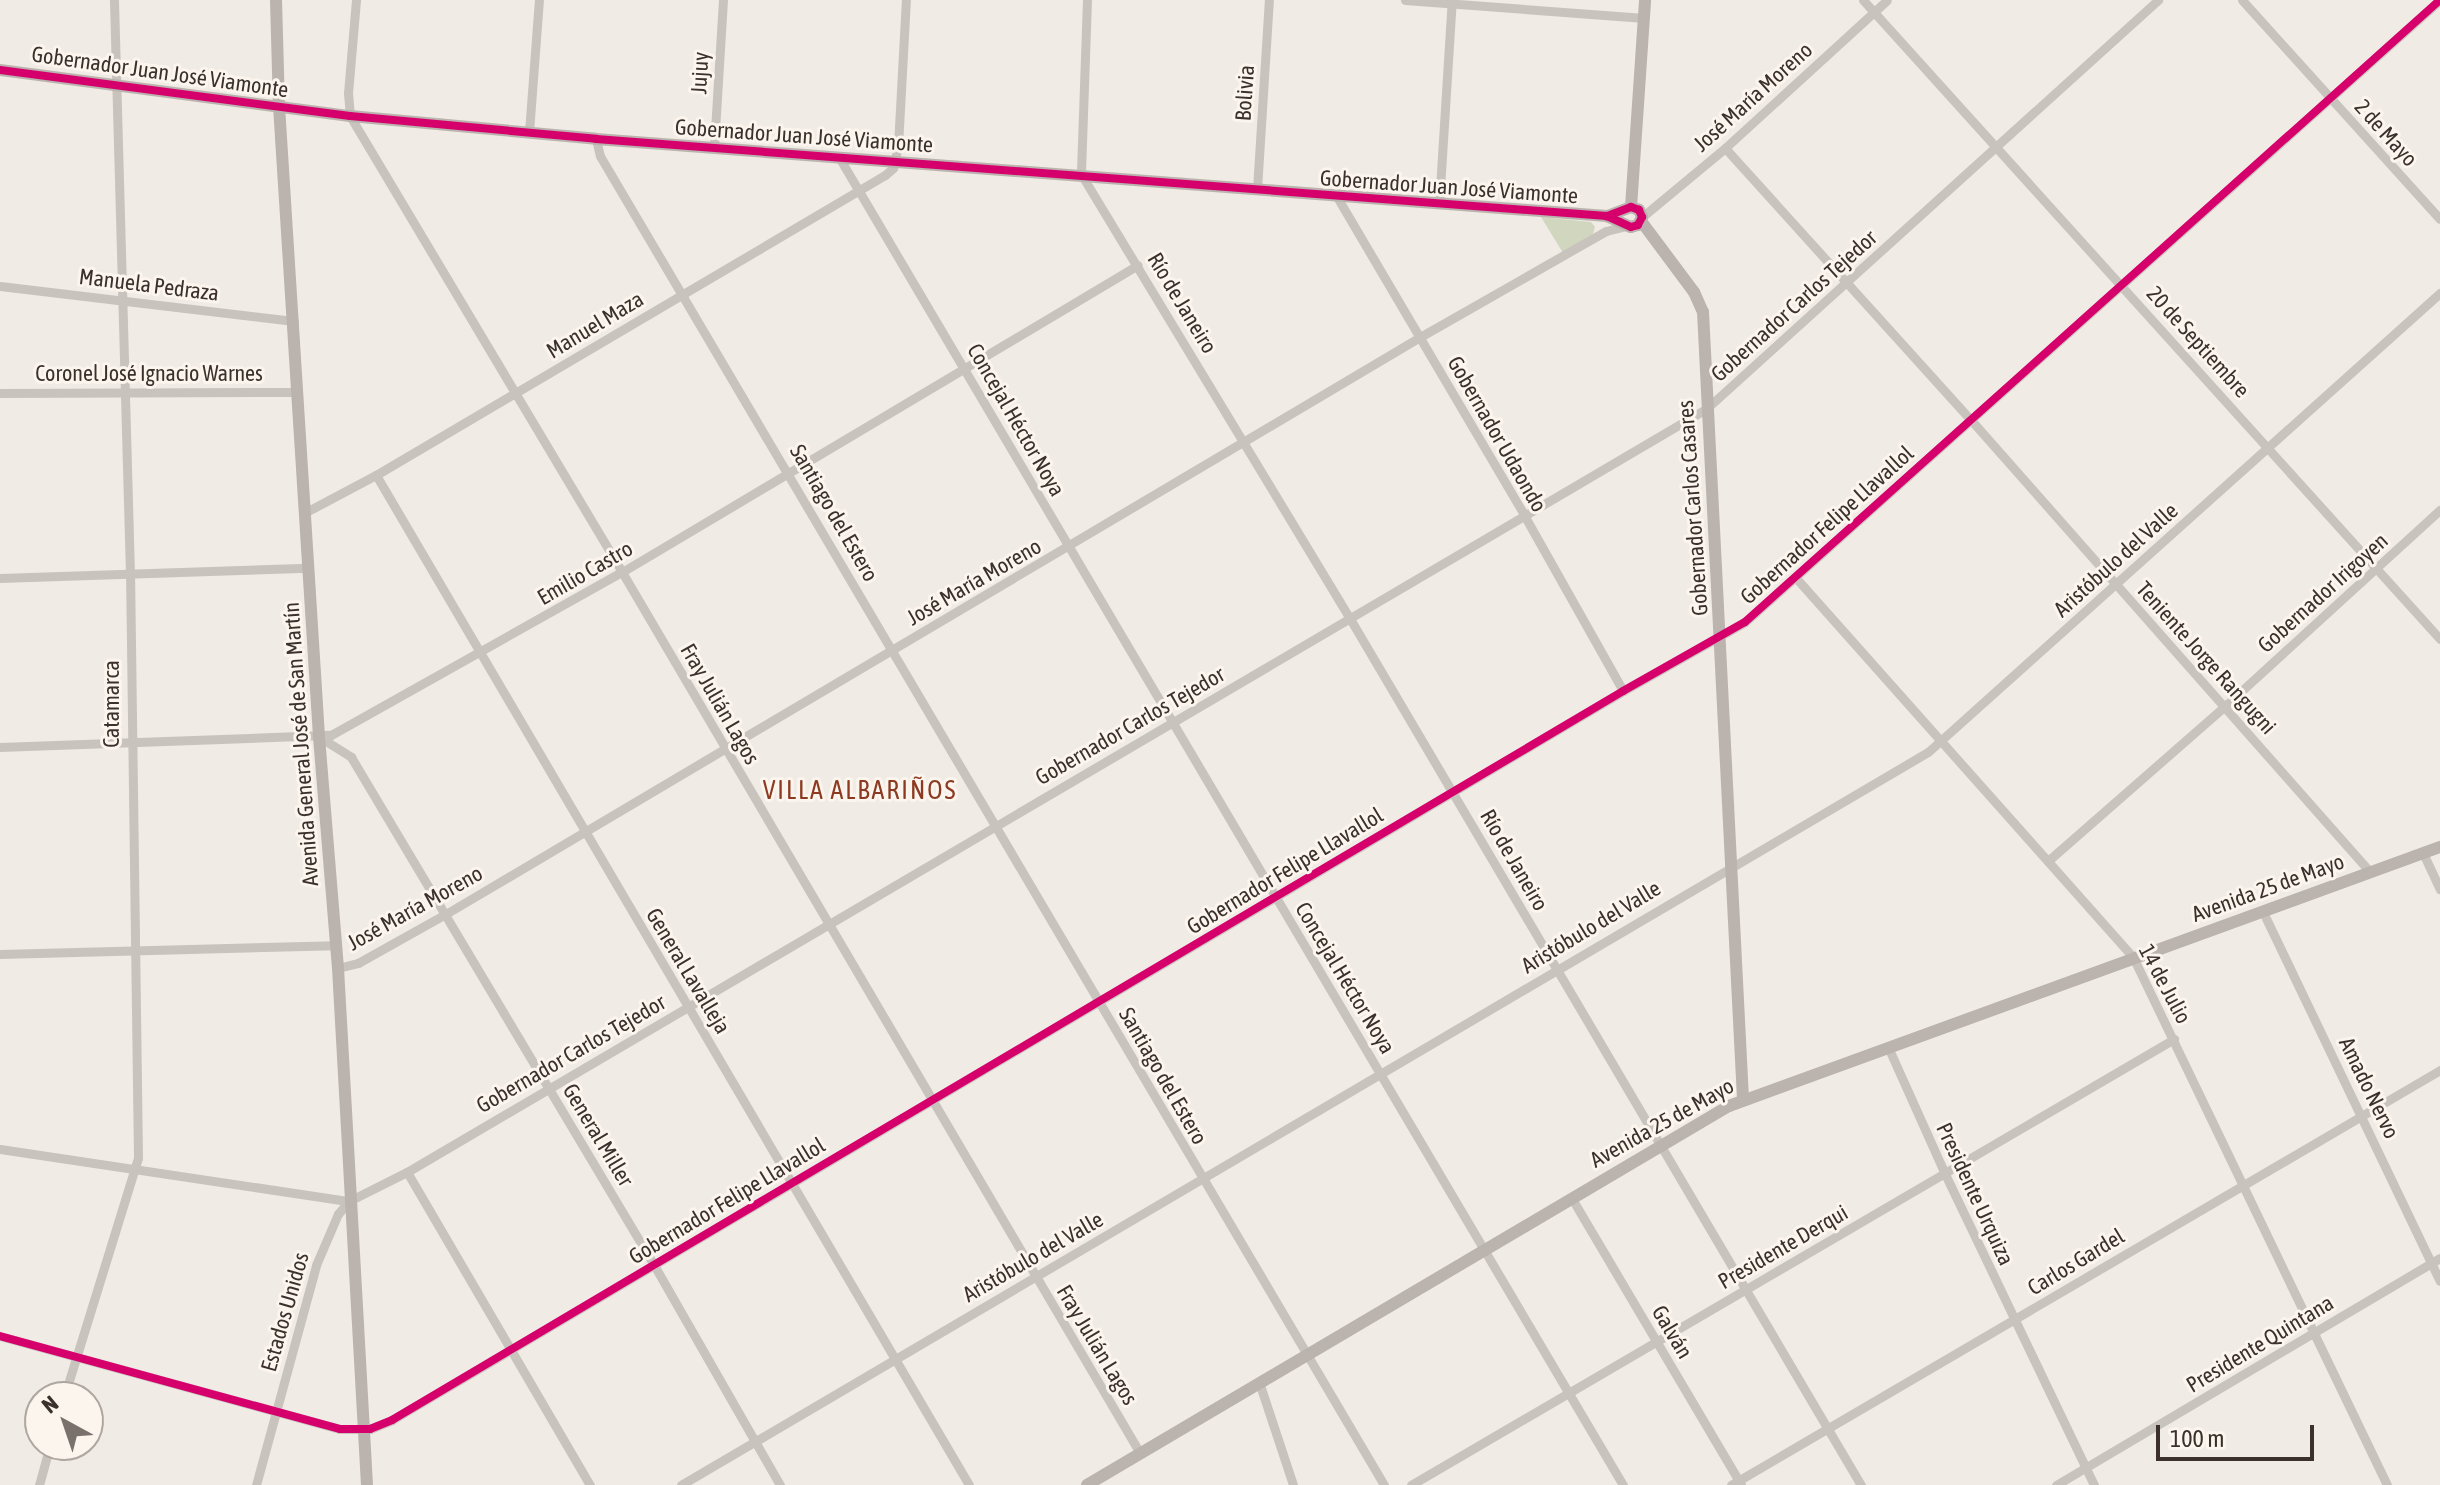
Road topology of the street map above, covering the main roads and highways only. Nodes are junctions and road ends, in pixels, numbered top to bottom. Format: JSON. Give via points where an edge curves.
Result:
{"nodes":[{"id":1,"x":276,"y":0,"type":"edge"},
{"id":2,"x":1645,"y":0,"type":"edge"},
{"id":3,"x":0,"y":70,"type":"edge"},
{"id":4,"x":279,"y":106,"type":"junction"},
{"id":5,"x":1627,"y":216,"type":"junction"},
{"id":6,"x":2440,"y":847,"type":"edge"},
{"id":7,"x":1743,"y":1100,"type":"junction"},
{"id":8,"x":367,"y":1485,"type":"edge"},
{"id":9,"x":1087,"y":1485,"type":"edge"}],
"edges":[{"from":1,"to":4,"type":"main road","name":"Avenida General José de San Martín"},
{"from":2,"to":5,"type":"main road"},
{"from":3,"to":4,"type":"main road","name":"Gobernador Juan José Viamonte"},
{"from":4,"to":5,"type":"main road","name":"Gobernador Juan José Viamonte","via":[[840,159]]},
{"from":4,"to":8,"type":"main road","name":"Avenida General José de San Martín"},
{"from":5,"to":7,"type":"main road","name":"Gobernador Carlos Casares","via":[[1635,226],[1641,219],[1703,312]]},
{"from":6,"to":7,"type":"main road","name":"Avenida 25 de Mayo"},
{"from":7,"to":9,"type":"main road","name":"Avenida 25 de Mayo"}]}
